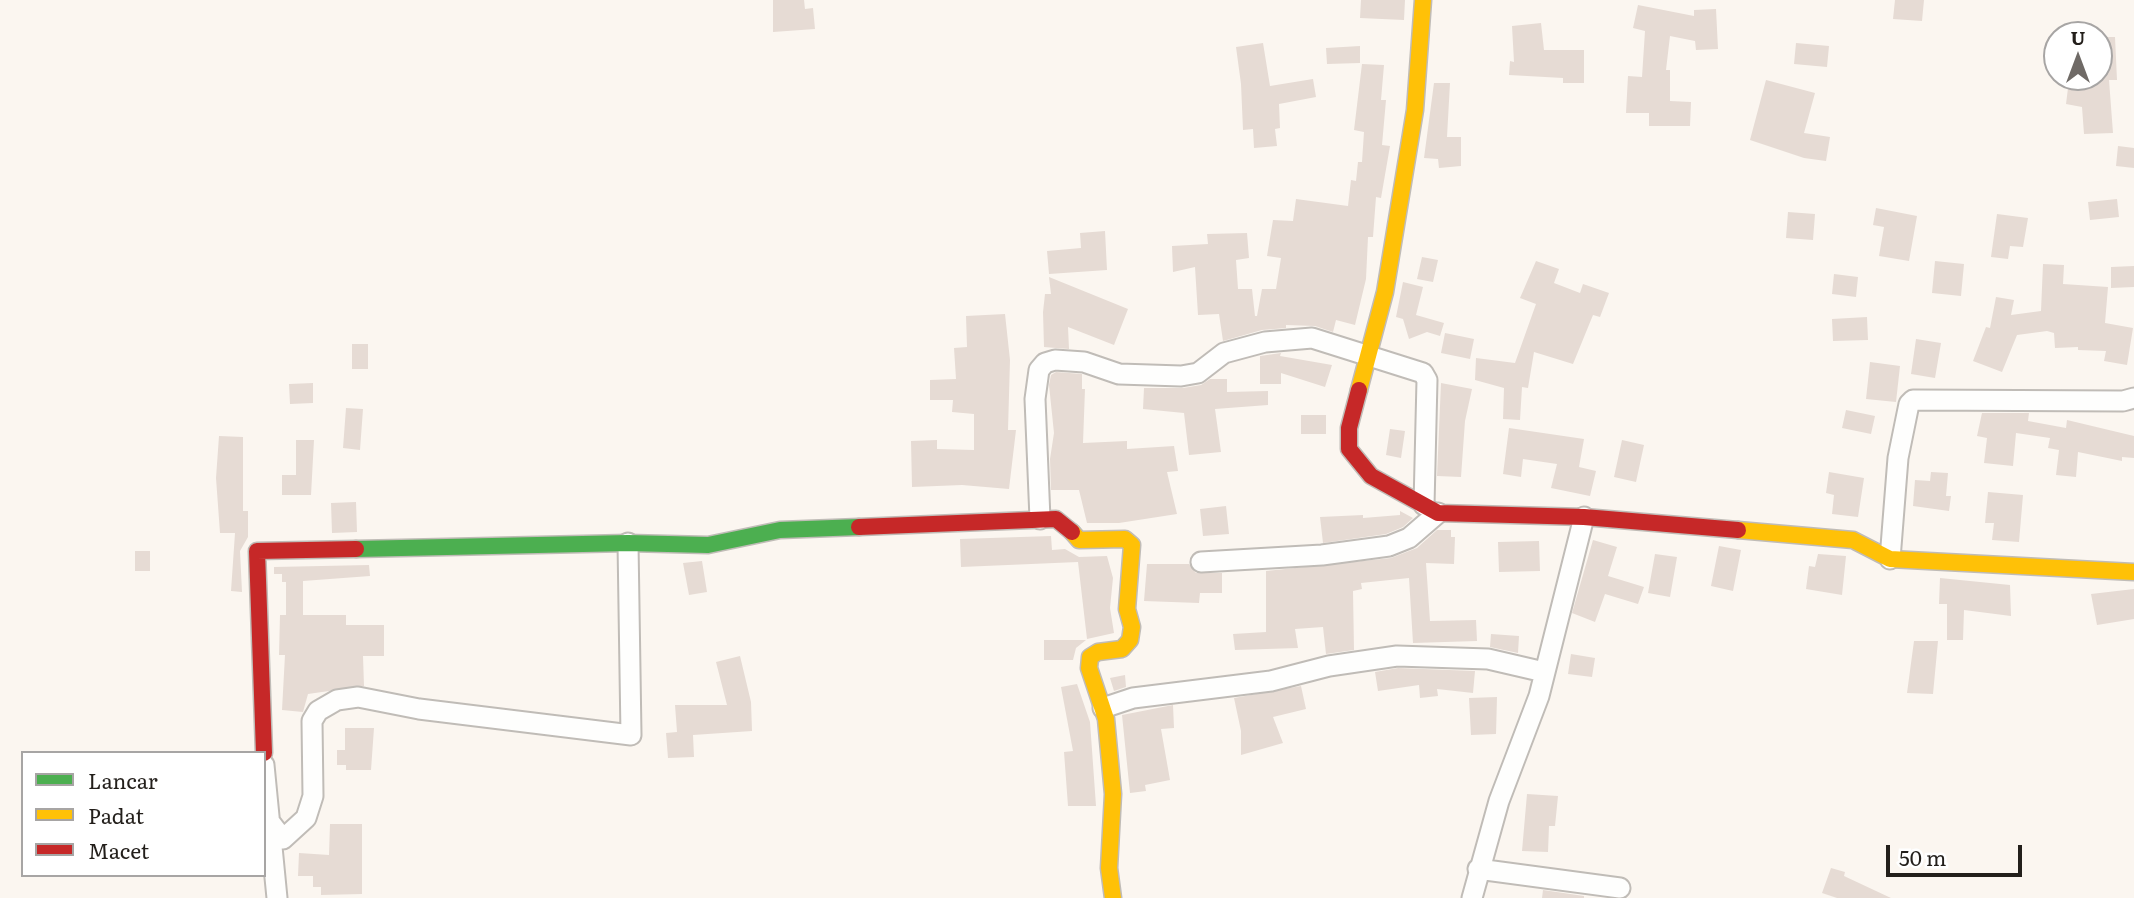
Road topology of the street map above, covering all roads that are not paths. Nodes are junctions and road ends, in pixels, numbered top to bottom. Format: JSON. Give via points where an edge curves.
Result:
{"nodes":[{"id":1,"x":1423,"y":0,"type":"edge"},
{"id":2,"x":1367,"y":356,"type":"junction"},
{"id":3,"x":2134,"y":398,"type":"edge"},
{"id":4,"x":1431,"y":509,"type":"junction"},
{"id":5,"x":1584,"y":517,"type":"junction"},
{"id":6,"x":1040,"y":519,"type":"junction"},
{"id":7,"x":628,"y":543,"type":"junction"},
{"id":8,"x":1890,"y":559,"type":"junction"},
{"id":9,"x":1201,"y":562,"type":"dead end"},
{"id":10,"x":2134,"y":572,"type":"edge"},
{"id":11,"x":1544,"y":672,"type":"junction"},
{"id":12,"x":1103,"y":708,"type":"junction"},
{"id":13,"x":264,"y":751,"type":"edge"},
{"id":14,"x":266,"y":784,"type":"edge"},
{"id":15,"x":270,"y":822,"type":"junction"},
{"id":16,"x":1478,"y":869,"type":"junction"},
{"id":17,"x":1619,"y":888,"type":"dead end"},
{"id":18,"x":277,"y":898,"type":"edge"},
{"id":19,"x":1113,"y":898,"type":"edge"},
{"id":20,"x":1472,"y":898,"type":"edge"}],
"edges":[{"from":1,"to":2,"type":"street","via":[[1415,110],[1385,292]]},
{"from":2,"to":4,"type":"street","via":[[1423,373],[1427,380]]},
{"from":2,"to":4,"type":"street","via":[[1349,428],[1349,449],[1371,476]]},
{"from":2,"to":6,"type":"street","via":[[1312,338],[1265,342],[1224,353],[1199,373],[1181,376],[1119,374],[1084,362],[1055,359],[1045,363],[1039,370],[1035,399]]},
{"from":3,"to":8,"type":"street","via":[[1913,400],[1898,458]]},
{"from":4,"to":5,"type":"street"},
{"from":4,"to":9,"type":"street","via":[[1409,538],[1389,546]]},
{"from":5,"to":8,"type":"street","via":[[1853,540]]},
{"from":5,"to":11,"type":"street"},
{"from":6,"to":7,"type":"street","via":[[780,530],[709,545]]},
{"from":6,"to":12,"type":"street","via":[[1065,523],[1079,540],[1125,540],[1132,545],[1127,609],[1130,640],[1122,649],[1090,657],[1089,668]]},
{"from":7,"to":13,"type":"street","via":[[257,551]]},
{"from":7,"to":15,"type":"street","via":[[631,735],[358,697],[337,700],[318,711],[312,721],[313,796],[306,818],[283,839]]},
{"from":8,"to":10,"type":"street"},
{"from":11,"to":12,"type":"street","via":[[1488,660],[1397,656],[1271,681],[1133,698]]},
{"from":11,"to":16,"type":"street"},
{"from":12,"to":19,"type":"street","via":[[1113,794],[1109,868]]},
{"from":14,"to":15,"type":"street"},
{"from":15,"to":18,"type":"street"},
{"from":16,"to":17,"type":"street"},
{"from":16,"to":20,"type":"street"}]}
